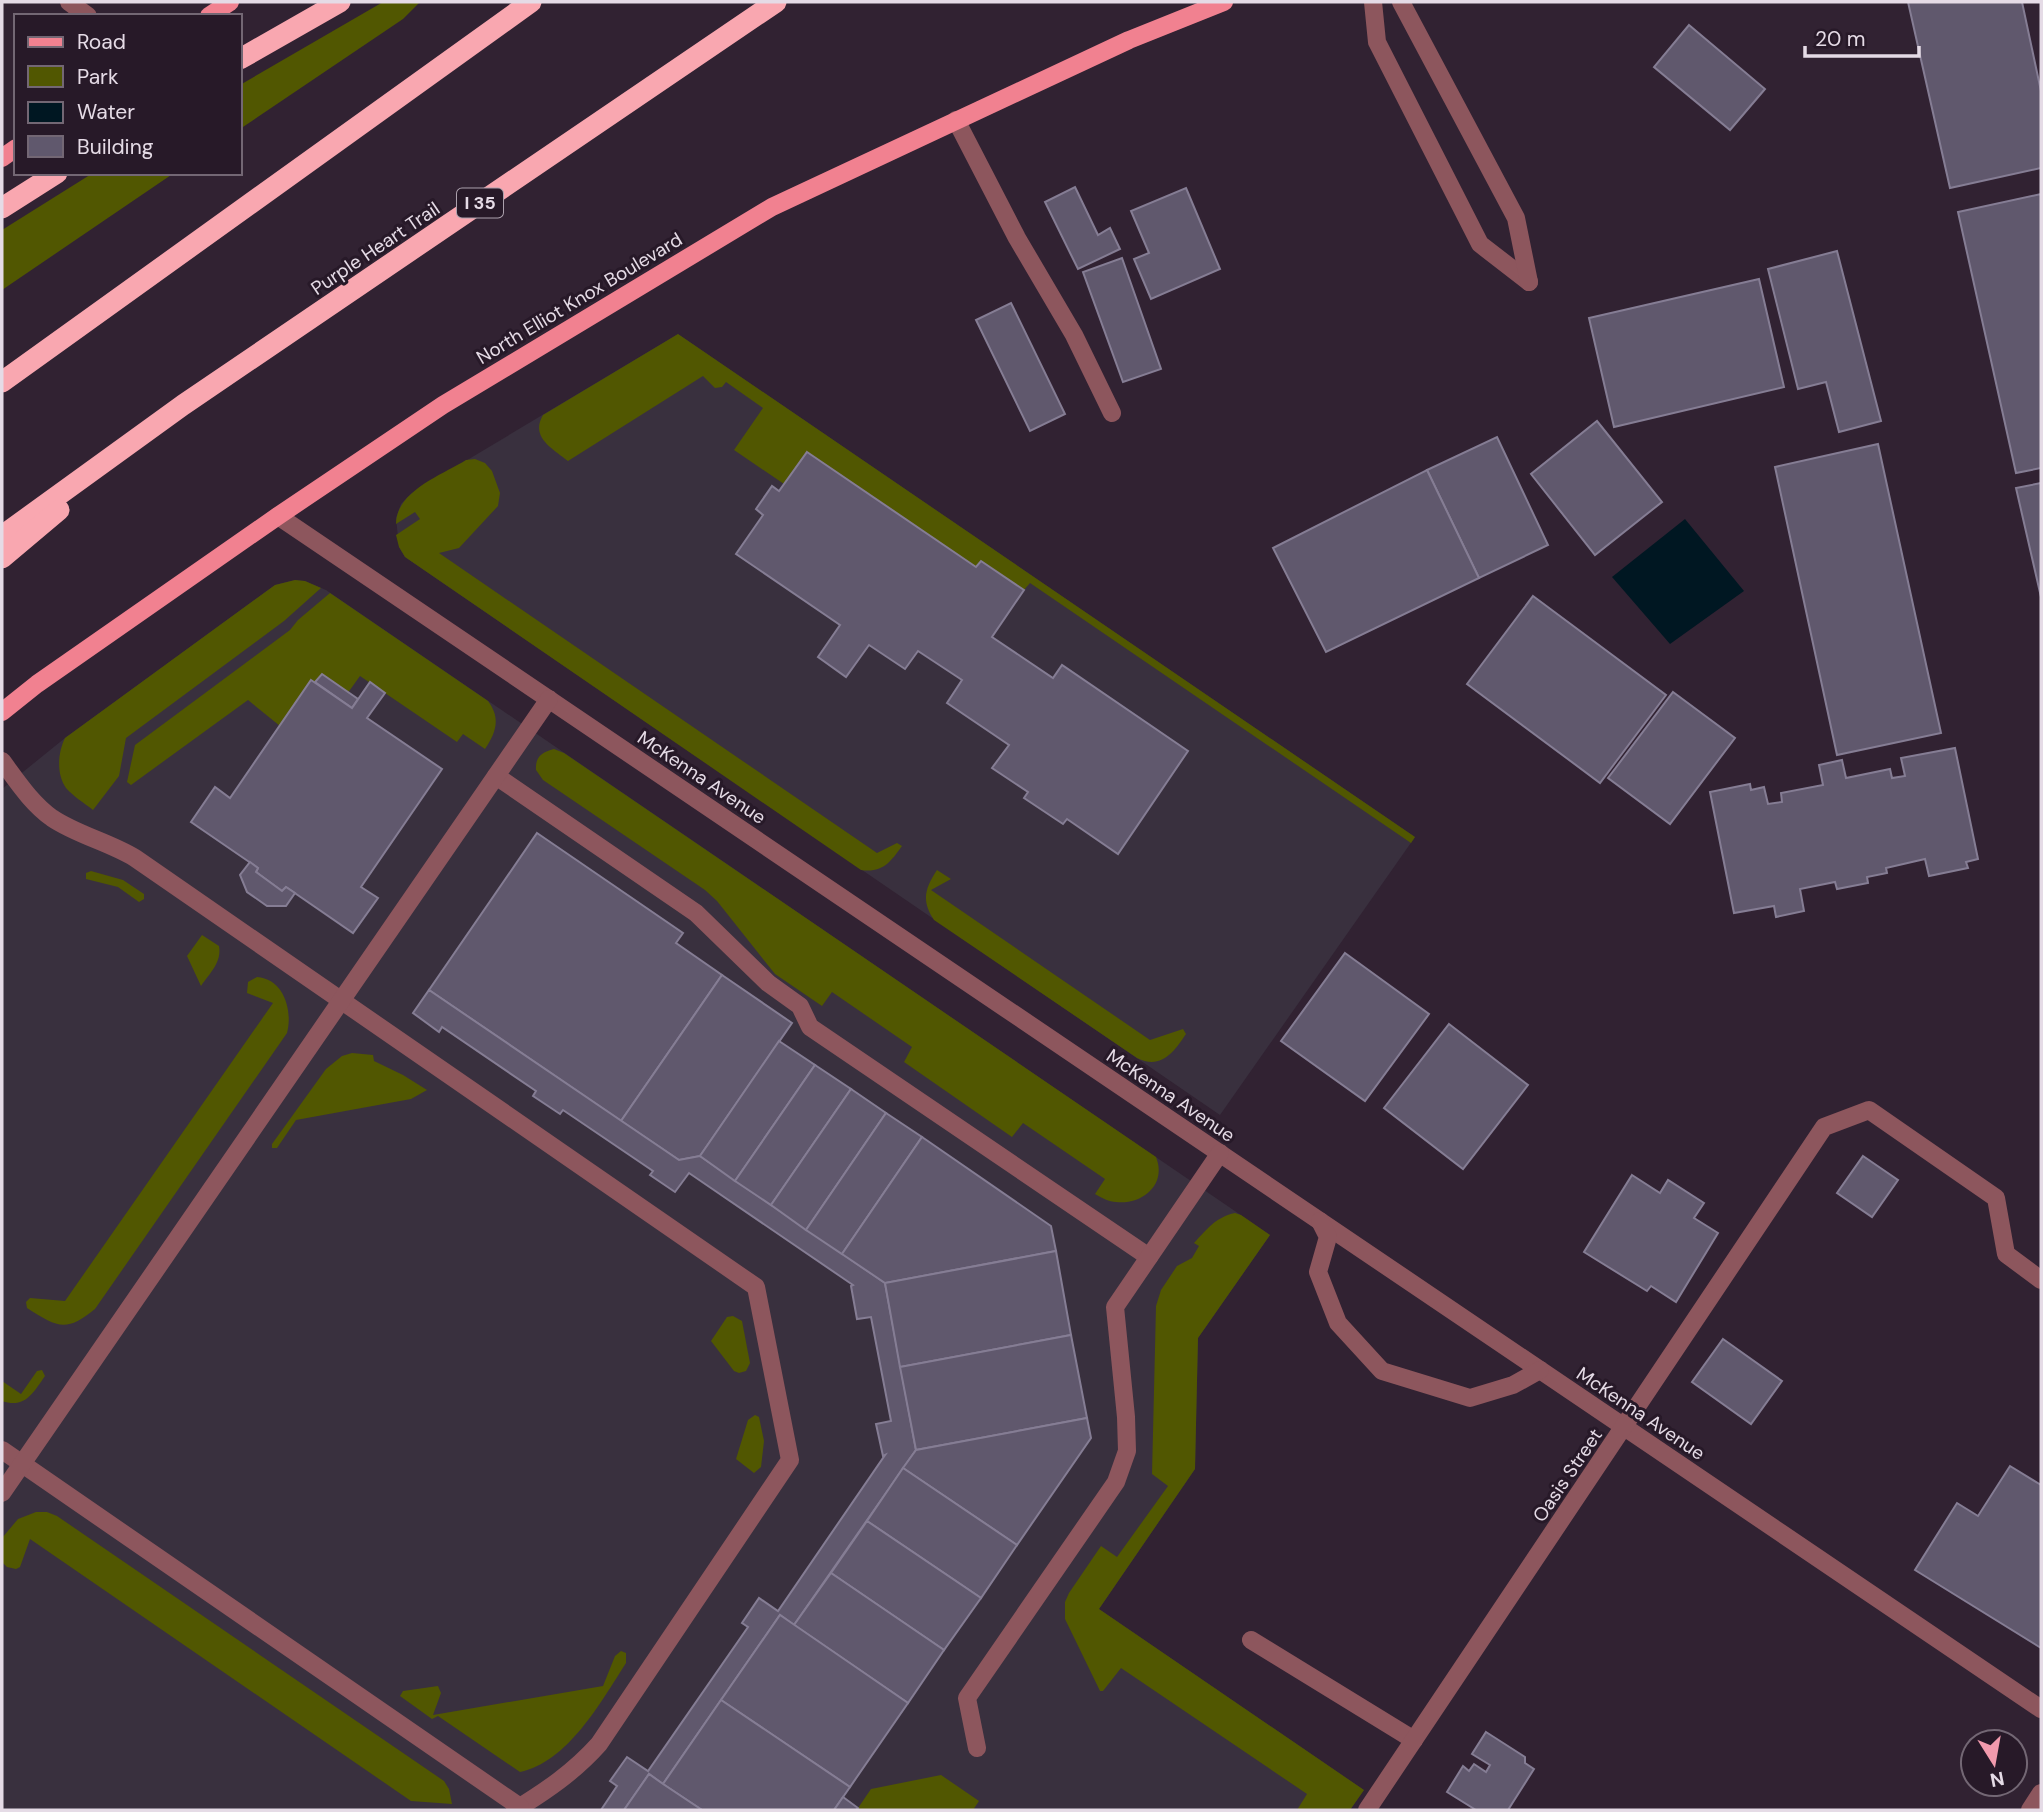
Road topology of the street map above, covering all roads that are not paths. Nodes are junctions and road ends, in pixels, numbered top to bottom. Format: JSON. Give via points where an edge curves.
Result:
{"nodes":[{"id":1,"x":69,"y":2,"type":"edge"},
{"id":2,"x":230,"y":2,"type":"edge"},
{"id":3,"x":341,"y":2,"type":"edge"},
{"id":4,"x":531,"y":2,"type":"edge"},
{"id":5,"x":776,"y":2,"type":"edge"},
{"id":6,"x":1224,"y":2,"type":"edge"},
{"id":7,"x":1373,"y":2,"type":"edge"},
{"id":8,"x":1401,"y":2,"type":"edge"},
{"id":9,"x":85,"y":14,"type":"edge"},
{"id":10,"x":212,"y":14,"type":"edge"},
{"id":11,"x":242,"y":58,"type":"edge"},
{"id":12,"x":956,"y":120,"type":"junction"},
{"id":13,"x":54,"y":175,"type":"edge"},
{"id":14,"x":2,"y":208,"type":"edge"},
{"id":15,"x":2,"y":382,"type":"edge"},
{"id":16,"x":183,"y":405,"type":"junction"},
{"id":17,"x":1112,"y":413,"type":"dead end"},
{"id":18,"x":278,"y":516,"type":"junction"},
{"id":19,"x":2,"y":536,"type":"edge"},
{"id":20,"x":2,"y":558,"type":"edge"},
{"id":21,"x":548,"y":699,"type":"junction"},
{"id":22,"x":2,"y":712,"type":"edge"},
{"id":23,"x":2,"y":761,"type":"edge"},
{"id":24,"x":496,"y":776,"type":"junction"},
{"id":25,"x":341,"y":1000,"type":"junction"},
{"id":26,"x":1220,"y":1153,"type":"junction"},
{"id":27,"x":1320,"y":1221,"type":"junction"},
{"id":28,"x":1149,"y":1257,"type":"junction"},
{"id":29,"x":2041,"y":1279,"type":"edge"},
{"id":30,"x":1540,"y":1370,"type":"junction"},
{"id":31,"x":1624,"y":1426,"type":"junction"},
{"id":32,"x":2,"y":1450,"type":"edge"},
{"id":33,"x":22,"y":1464,"type":"junction"},
{"id":34,"x":2,"y":1493,"type":"edge"},
{"id":35,"x":1251,"y":1640,"type":"dead end"},
{"id":36,"x":2041,"y":1709,"type":"edge"},
{"id":37,"x":1414,"y":1740,"type":"junction"},
{"id":38,"x":977,"y":1748,"type":"dead end"},
{"id":39,"x":2041,"y":1793,"type":"edge"},
{"id":40,"x":518,"y":1809,"type":"edge"},
{"id":41,"x":1367,"y":1810,"type":"edge"},
{"id":42,"x":2030,"y":1810,"type":"edge"}],
"edges":[{"from":1,"to":9,"type":"street"},
{"from":2,"to":10,"type":"main road"},
{"from":3,"to":11,"type":"highway"},
{"from":4,"to":15,"type":"highway"},
{"from":5,"to":16,"type":"highway","name":"Purple Heart Trail","number":"I 35"},
{"from":6,"to":12,"type":"main road","name":"North Elliot Knox Boulevard","via":[[1129,40]]},
{"from":7,"to":8,"type":"street","via":[[1377,43],[1480,244],[1529,282],[1517,218]]},
{"from":12,"to":17,"type":"street"},
{"from":12,"to":18,"type":"main road","name":"North Elliot Knox Boulevard","via":[[772,207],[484,379]]},
{"from":13,"to":14,"type":"highway"},
{"from":16,"to":19,"type":"highway","name":"Purple Heart Trail","number":"I 35"},
{"from":16,"to":20,"type":"highway"},
{"from":18,"to":21,"type":"street","name":"McKenna Avenue"},
{"from":18,"to":22,"type":"main road","name":"North Elliot Knox Boulevard"},
{"from":21,"to":24,"type":"street"},
{"from":21,"to":26,"type":"street","name":"McKenna Avenue"},
{"from":23,"to":25,"type":"street","via":[[38,807],[53,818],[135,858]]},
{"from":24,"to":25,"type":"street"},
{"from":24,"to":28,"type":"street","via":[[696,913],[768,983],[800,1006],[810,1027]]},
{"from":25,"to":33,"type":"street"},
{"from":25,"to":40,"type":"street","via":[[757,1290],[790,1460],[598,1744],[560,1782]]},
{"from":26,"to":27,"type":"street","name":"McKenna Avenue"},
{"from":26,"to":28,"type":"street"},
{"from":27,"to":30,"type":"street","name":"McKenna Avenue"},
{"from":27,"to":30,"type":"street","via":[[1328,1237],[1318,1272],[1338,1324],[1382,1371],[1470,1398],[1513,1385]]},
{"from":28,"to":38,"type":"street","via":[[1115,1307],[1126,1417],[1127,1451],[1122,1468],[967,1698]]},
{"from":29,"to":31,"type":"street","name":"Oasis Street","via":[[2006,1254],[1996,1198],[1869,1110],[1824,1127]]},
{"from":30,"to":31,"type":"street","name":"McKenna Avenue"},
{"from":31,"to":36,"type":"street","name":"McKenna Avenue"},
{"from":31,"to":37,"type":"street","name":"Oasis Street"},
{"from":32,"to":33,"type":"street"},
{"from":33,"to":34,"type":"street"},
{"from":33,"to":40,"type":"street"},
{"from":35,"to":37,"type":"street"},
{"from":37,"to":41,"type":"street","name":"Oasis Street"},
{"from":39,"to":42,"type":"street"}]}
